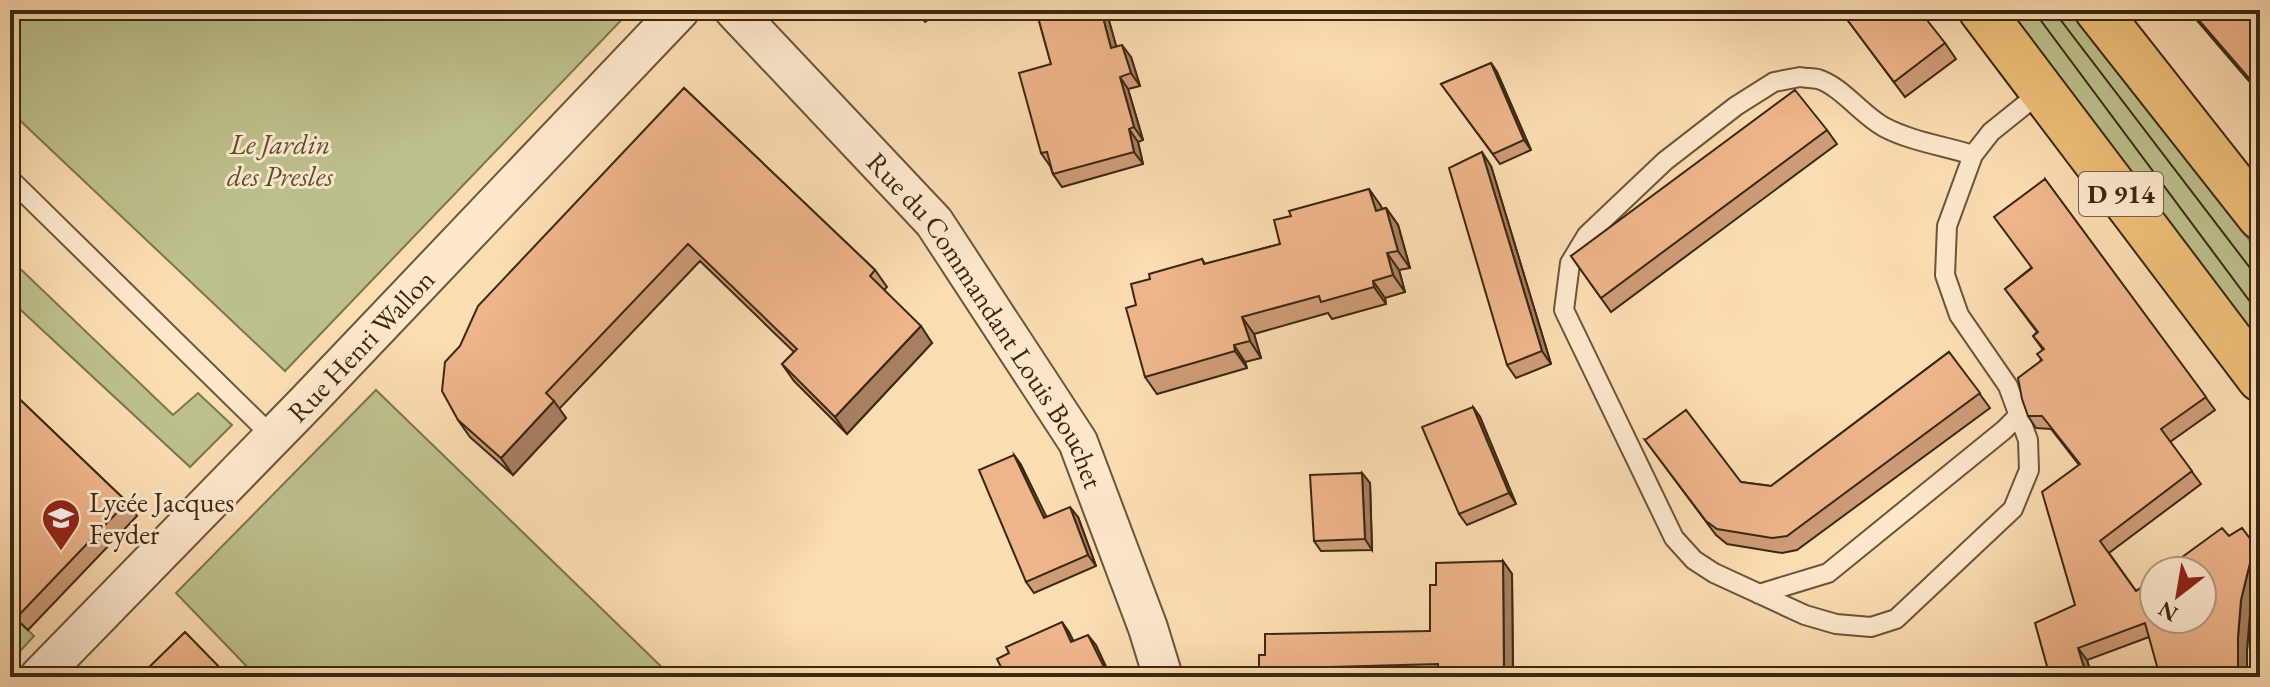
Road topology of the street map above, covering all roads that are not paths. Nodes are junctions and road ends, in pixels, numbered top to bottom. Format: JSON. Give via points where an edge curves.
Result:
{"nodes":[{"id":1,"x":680,"y":10,"type":"edge"},
{"id":2,"x":734,"y":10,"type":"edge"},
{"id":3,"x":1981,"y":10,"type":"edge"},
{"id":4,"x":2097,"y":10,"type":"edge"},
{"id":5,"x":2042,"y":91,"type":"junction"},
{"id":6,"x":1973,"y":155,"type":"junction"},
{"id":7,"x":10,"y":179,"type":"edge"},
{"id":8,"x":2260,"y":217,"type":"edge"},
{"id":9,"x":2260,"y":379,"type":"edge"},
{"id":10,"x":2018,"y":416,"type":"junction"},
{"id":11,"x":273,"y":437,"type":"junction"},
{"id":12,"x":1759,"y":594,"type":"junction"},
{"id":13,"x":39,"y":677,"type":"edge"},
{"id":14,"x":1163,"y":677,"type":"edge"}],
"edges":[{"from":1,"to":11,"type":"street","name":"Rue Henri Wallon"},
{"from":2,"to":14,"type":"street","name":"Rue du Commandant Louis Bouchet","via":[[934,222],[1078,442]]},
{"from":3,"to":5,"type":"main road","number":"D 914"},
{"from":4,"to":8,"type":"main road"},
{"from":5,"to":6,"type":"lane","via":[[1991,132]]},
{"from":5,"to":9,"type":"main road","number":"D 914"},
{"from":6,"to":10,"type":"lane","via":[[1947,226],[1945,275],[1959,315],[2008,386]]},
{"from":6,"to":12,"type":"lane","via":[[1884,127],[1819,80],[1774,82],[1665,161],[1587,235],[1570,263],[1564,310],[1674,538],[1694,560]]},
{"from":7,"to":11,"type":"lane"},
{"from":10,"to":12,"type":"lane","via":[[1828,573]]},
{"from":10,"to":12,"type":"lane","via":[[2028,440],[2029,470],[2013,509],[1896,619],[1871,627],[1836,624]]},
{"from":11,"to":13,"type":"street","name":"Rue Henri Wallon"}]}
